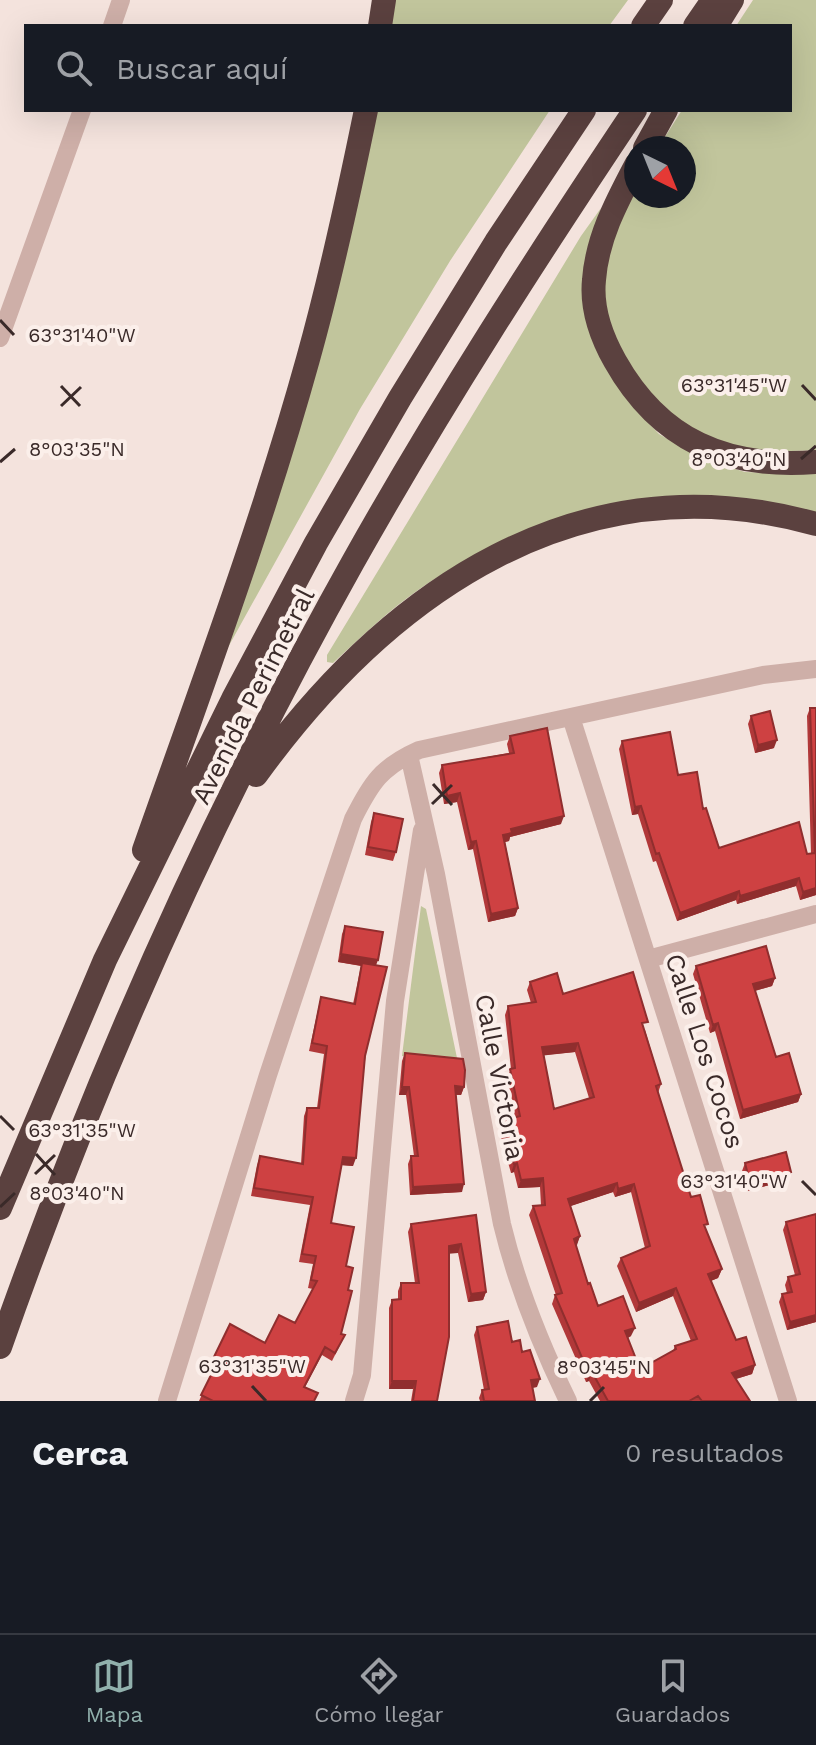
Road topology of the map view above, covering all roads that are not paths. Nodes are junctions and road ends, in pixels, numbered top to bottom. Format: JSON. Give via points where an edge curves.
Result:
{"nodes":[{"id":1,"x":121,"y":0,"type":"edge"},
{"id":2,"x":384,"y":0,"type":"edge"},
{"id":3,"x":661,"y":0,"type":"edge"},
{"id":4,"x":713,"y":0,"type":"edge"},
{"id":5,"x":732,"y":0,"type":"edge"},
{"id":6,"x":113,"y":24,"type":"edge"},
{"id":7,"x":380,"y":24,"type":"edge"},
{"id":8,"x":644,"y":24,"type":"edge"},
{"id":9,"x":696,"y":24,"type":"edge"},
{"id":10,"x":717,"y":24,"type":"edge"},
{"id":11,"x":81,"y":112,"type":"edge"},
{"id":12,"x":366,"y":112,"type":"edge"},
{"id":13,"x":583,"y":112,"type":"edge"},
{"id":14,"x":634,"y":112,"type":"edge"},
{"id":15,"x":665,"y":112,"type":"edge"},
{"id":16,"x":652,"y":136,"type":"edge"},
{"id":17,"x":624,"y":190,"type":"edge"},
{"id":18,"x":0,"y":338,"type":"edge"},
{"id":19,"x":816,"y":462,"type":"edge"},
{"id":20,"x":816,"y":524,"type":"edge"},
{"id":21,"x":816,"y":669,"type":"edge"},
{"id":22,"x":571,"y":717,"type":"junction"},
{"id":23,"x":409,"y":755,"type":"junction"},
{"id":24,"x":424,"y":820,"type":"junction"},
{"id":25,"x":207,"y":847,"type":"junction"},
{"id":26,"x":816,"y":914,"type":"edge"},
{"id":27,"x":648,"y":959,"type":"junction"},
{"id":28,"x":105,"y":960,"type":"junction"},
{"id":29,"x":0,"y":1208,"type":"edge"},
{"id":30,"x":0,"y":1347,"type":"edge"},
{"id":31,"x":167,"y":1401,"type":"edge"},
{"id":32,"x":354,"y":1401,"type":"edge"},
{"id":33,"x":568,"y":1401,"type":"edge"},
{"id":34,"x":788,"y":1401,"type":"edge"}],
"edges":[{"from":1,"to":6,"type":"street"},
{"from":2,"to":7,"type":"highway"},
{"from":3,"to":8,"type":"highway"},
{"from":4,"to":9,"type":"highway"},
{"from":5,"to":10,"type":"highway"},
{"from":11,"to":18,"type":"street"},
{"from":12,"to":28,"type":"highway","via":[[309,358],[197,702]]},
{"from":13,"to":28,"type":"highway","name":"Avenida Perimetral","via":[[496,242],[316,543]]},
{"from":14,"to":25,"type":"highway","name":"Avenida Perimetral","via":[[532,264],[413,459]]},
{"from":15,"to":16,"type":"highway"},
{"from":17,"to":19,"type":"highway","via":[[602,236],[593,282],[600,329],[621,371],[652,413],[704,448],[747,461]]},
{"from":20,"to":25,"type":"highway","via":[[752,510],[646,509],[565,527],[511,549],[427,597],[348,664],[292,727]]},
{"from":21,"to":22,"type":"street","via":[[763,675]]},
{"from":22,"to":23,"type":"street"},
{"from":22,"to":27,"type":"street","name":"Calle Los Cocos"},
{"from":23,"to":24,"type":"street","name":"Calle Victoria"},
{"from":23,"to":31,"type":"street","via":[[387,766],[369,786],[353,819]]},
{"from":24,"to":32,"type":"street","via":[[395,1001],[363,1360]]},
{"from":24,"to":33,"type":"street","name":"Calle Victoria","via":[[514,1274]]},
{"from":25,"to":30,"type":"highway","name":"Avenida Perimetral","via":[[84,1124]]},
{"from":26,"to":27,"type":"street"},
{"from":27,"to":34,"type":"street","name":"Calle Los Cocos"},
{"from":28,"to":29,"type":"highway","name":"Avenida Perimetral"}]}
